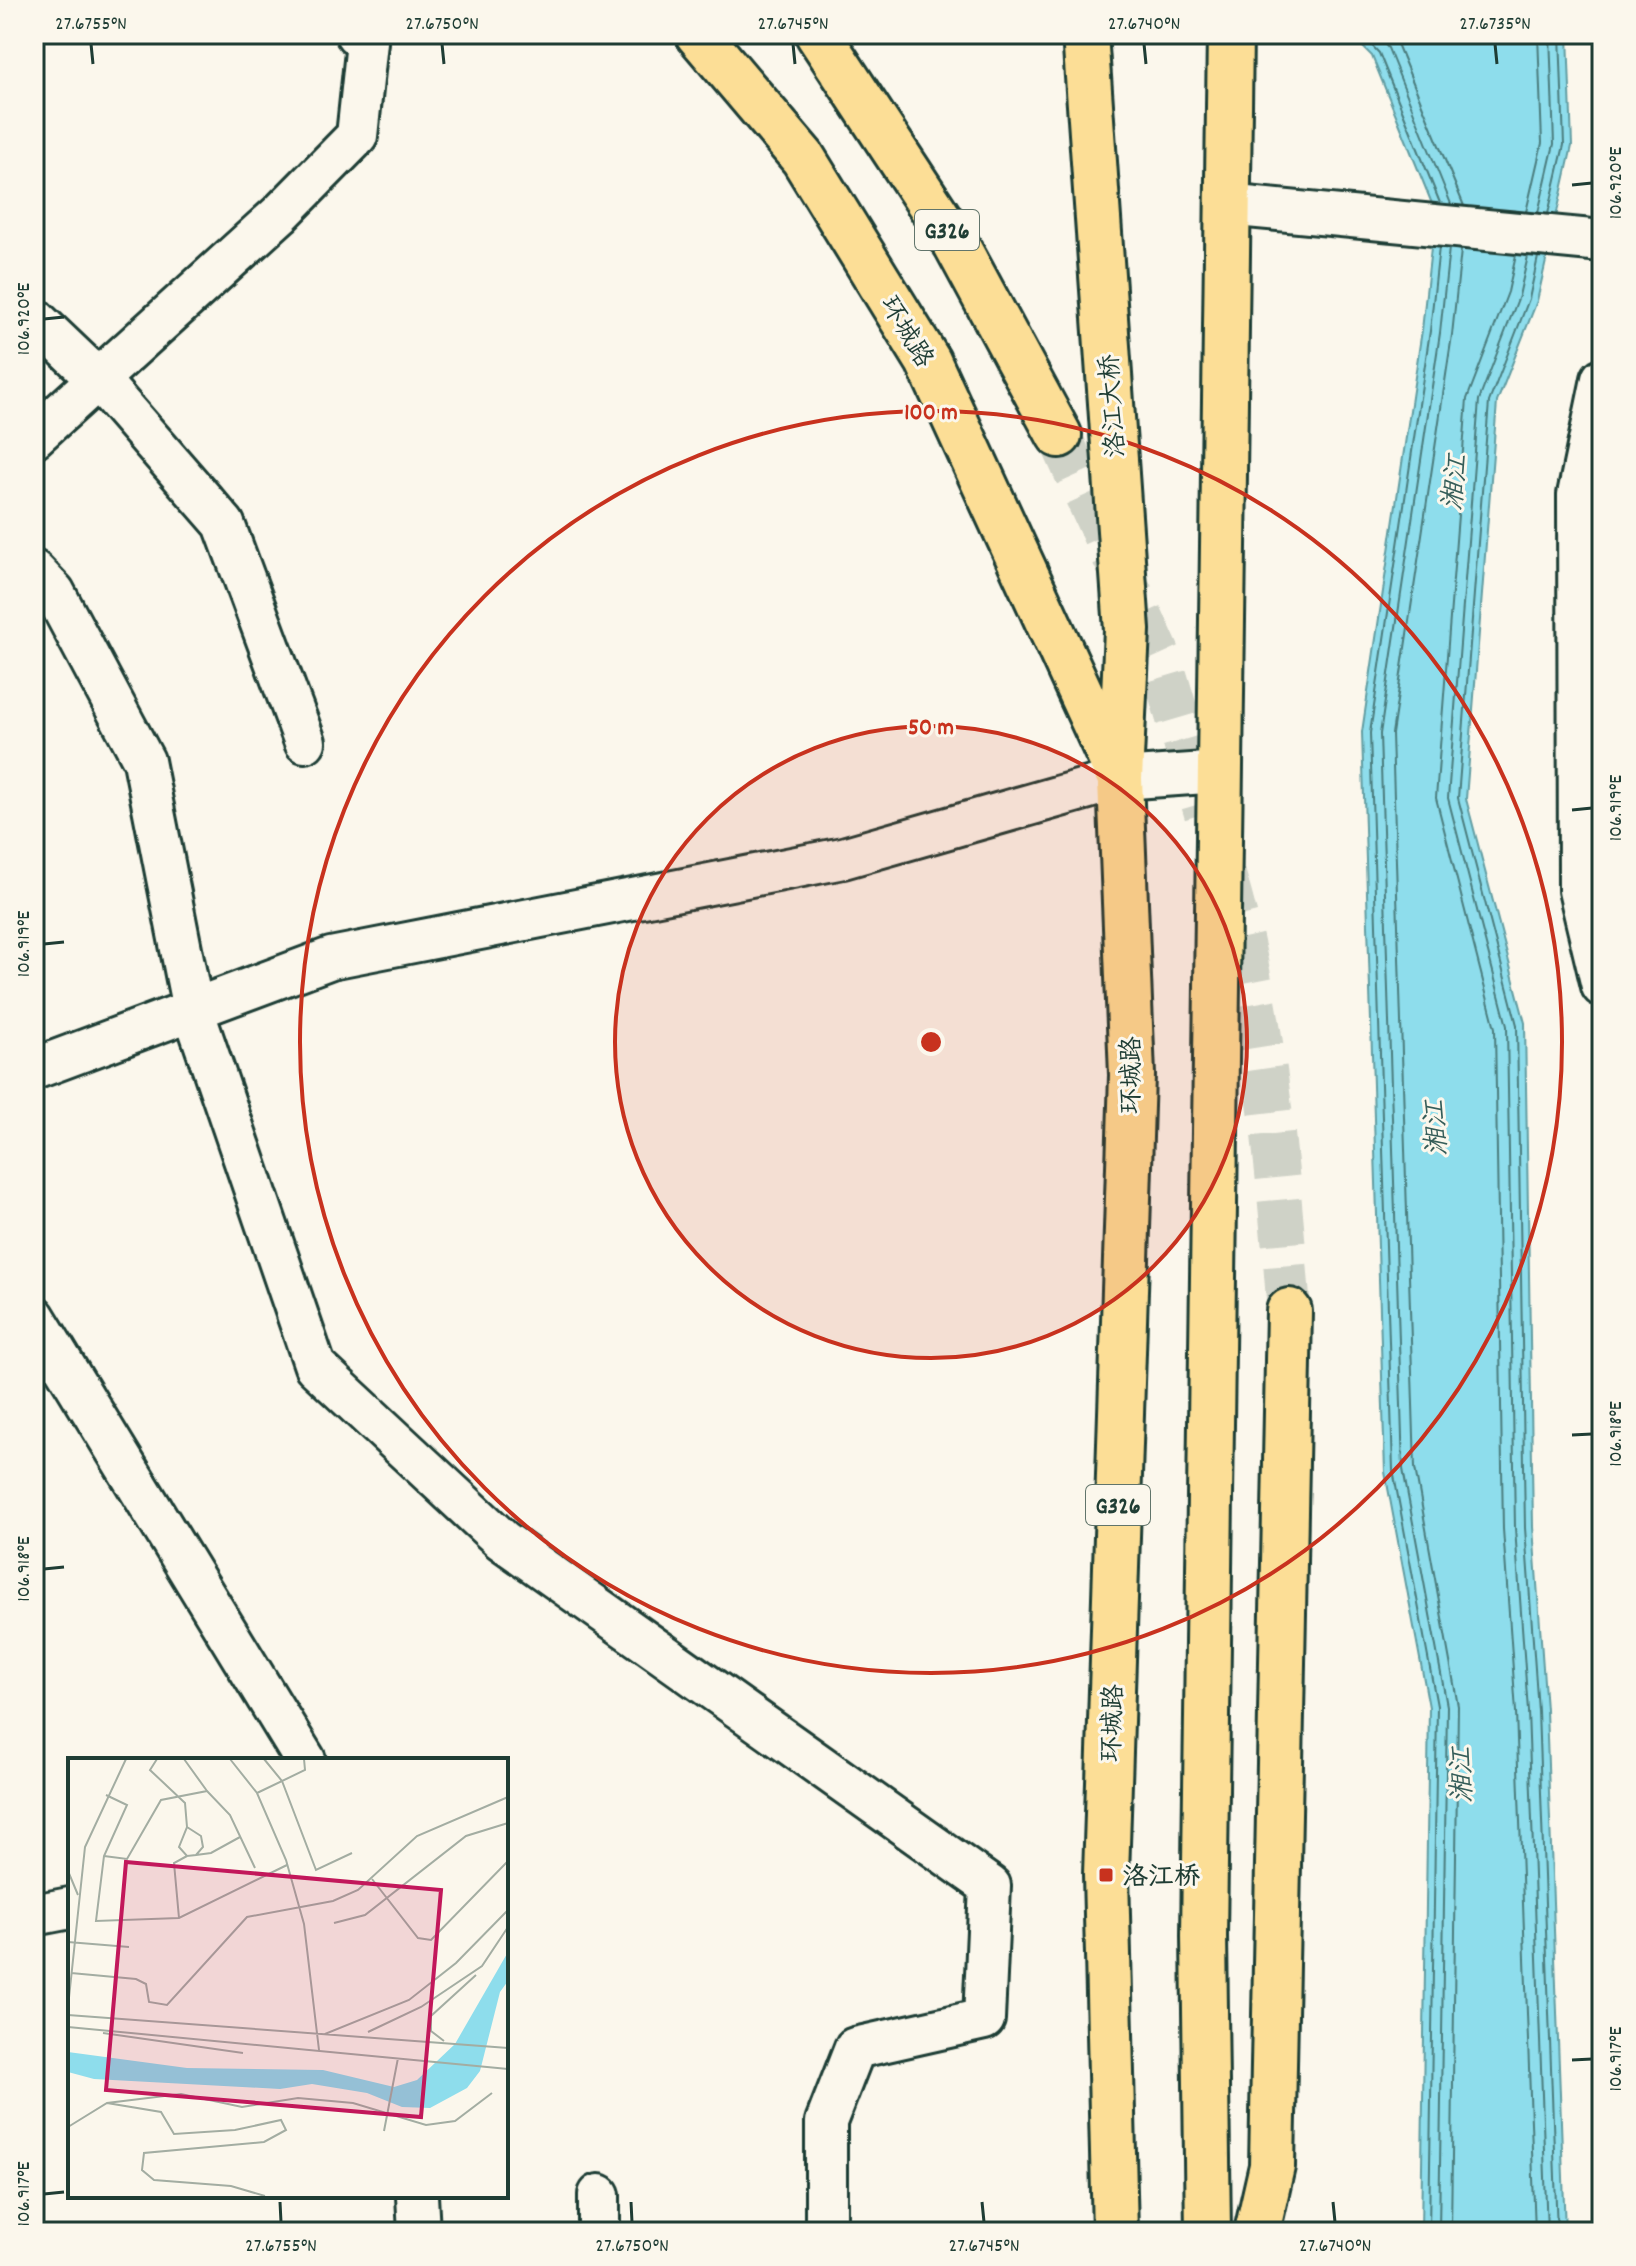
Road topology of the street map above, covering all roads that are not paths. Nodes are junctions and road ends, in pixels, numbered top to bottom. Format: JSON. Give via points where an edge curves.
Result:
{"nodes":[{"id":1,"x":356,"y":34,"type":"edge"},
{"id":2,"x":698,"y":34,"type":"edge"},
{"id":3,"x":818,"y":34,"type":"edge"},
{"id":4,"x":1085,"y":34,"type":"edge"},
{"id":5,"x":1230,"y":34,"type":"edge"},
{"id":6,"x":1226,"y":205,"type":"junction"},
{"id":7,"x":1602,"y":241,"type":"edge"},
{"id":8,"x":34,"y":318,"type":"edge"},
{"id":9,"x":98,"y":379,"type":"junction"},
{"id":10,"x":1602,"y":379,"type":"edge"},
{"id":11,"x":1059,"y":435,"type":"tunnel mouth"},
{"id":12,"x":34,"y":437,"type":"edge"},
{"id":13,"x":34,"y":571,"type":"edge"},
{"id":14,"x":305,"y":742,"type":"dead end"},
{"id":15,"x":1220,"y":772,"type":"junction"},
{"id":16,"x":1120,"y":779,"type":"junction"},
{"id":17,"x":1602,"y":986,"type":"edge"},
{"id":18,"x":193,"y":1010,"type":"junction"},
{"id":19,"x":34,"y":1069,"type":"edge"},
{"id":20,"x":1289,"y":1311,"type":"tunnel mouth"},
{"id":21,"x":34,"y":1316,"type":"edge"},
{"id":22,"x":304,"y":1758,"type":"edge"},
{"id":23,"x":68,"y":1908,"type":"edge"},
{"id":24,"x":34,"y":1915,"type":"edge"},
{"id":25,"x":417,"y":2198,"type":"edge"},
{"id":26,"x":419,"y":2232,"type":"edge"},
{"id":27,"x":826,"y":2232,"type":"edge"},
{"id":28,"x":1115,"y":2232,"type":"edge"},
{"id":29,"x":1208,"y":2232,"type":"edge"},
{"id":30,"x":1257,"y":2232,"type":"edge"}],
"edges":[{"from":1,"to":9,"type":"street","via":[[367,42],[357,136],[280,214]]},
{"from":2,"to":16,"type":"main road","name":"环城路","number":"G326","via":[[803,158],[928,361]]},
{"from":3,"to":11,"type":"main road","number":"G326","via":[[956,244]]},
{"from":4,"to":16,"type":"main road","name":"洛江大桥","via":[[1127,630]]},
{"from":5,"to":6,"type":"main road"},
{"from":6,"to":7,"type":"street"},
{"from":6,"to":15,"type":"main road"},
{"from":8,"to":9,"type":"street"},
{"from":9,"to":12,"type":"street"},
{"from":9,"to":14,"type":"street","via":[[224,524]]},
{"from":10,"to":17,"type":"street","via":[[1578,510],[1579,890]]},
{"from":13,"to":18,"type":"street","via":[[54,592],[144,761]]},
{"from":15,"to":16,"type":"street"},
{"from":15,"to":29,"type":"main road","via":[[1204,1936]]},
{"from":16,"to":18,"type":"street","via":[[843,858],[331,958]]},
{"from":16,"to":28,"type":"main road","name":"环城路","number":"G326","via":[[1132,1075],[1106,1875]]},
{"from":18,"to":19,"type":"street"},
{"from":18,"to":27,"type":"street","via":[[315,1366],[502,1540],[990,1886],[984,2019],[855,2048],[826,2122]]},
{"from":20,"to":30,"type":"main road","via":[[1272,2166]]},
{"from":21,"to":22,"type":"street"},
{"from":23,"to":24,"type":"street"},
{"from":25,"to":26,"type":"street"}]}
